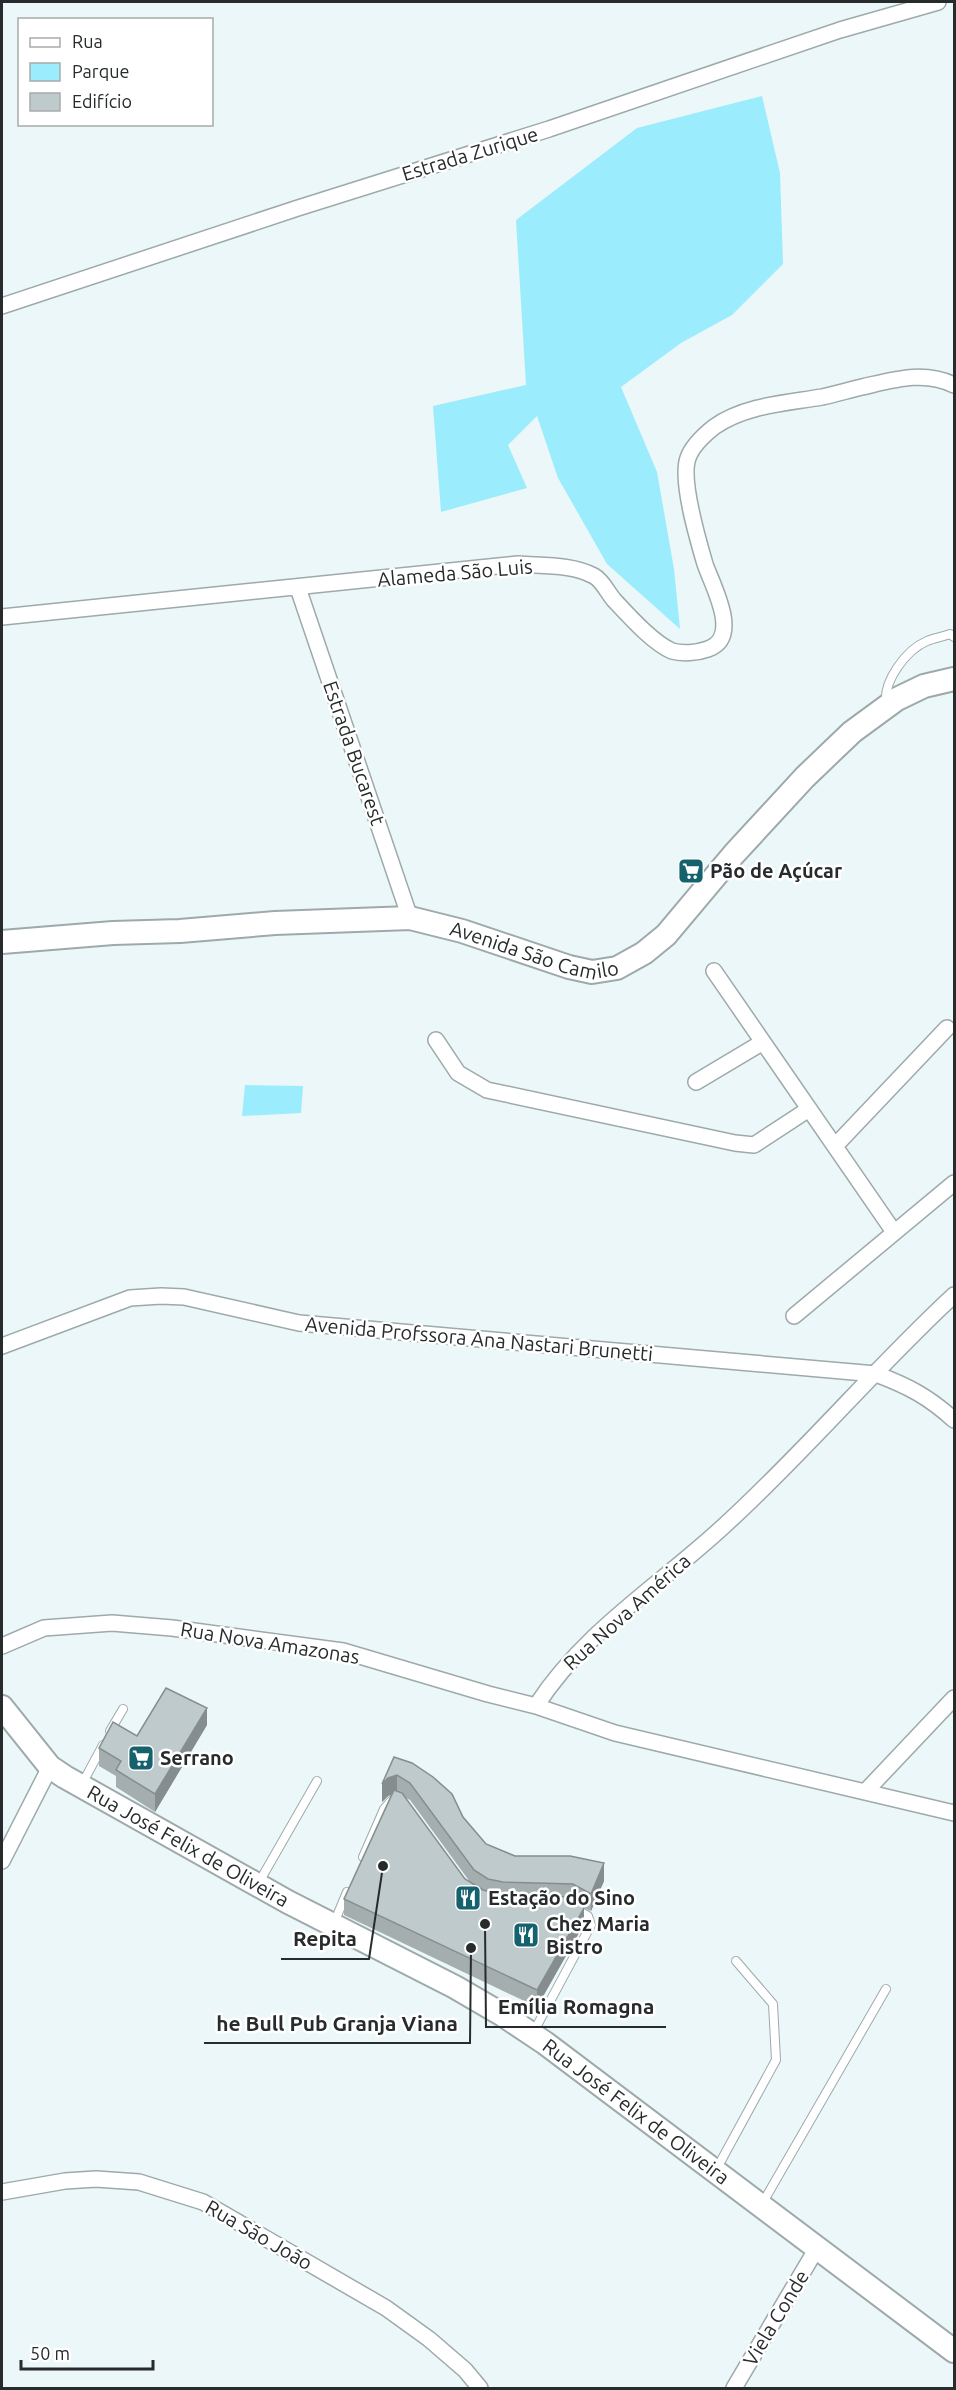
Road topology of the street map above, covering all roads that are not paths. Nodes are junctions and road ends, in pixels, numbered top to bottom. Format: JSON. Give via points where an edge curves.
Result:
{"nodes":[{"id":1,"x":939,"y":2,"type":"edge"},
{"id":2,"x":2,"y":306,"type":"edge"},
{"id":3,"x":954,"y":385,"type":"edge"},
{"id":4,"x":298,"y":588,"type":"junction"},
{"id":5,"x":2,"y":617,"type":"edge"},
{"id":6,"x":954,"y":637,"type":"edge"},
{"id":7,"x":954,"y":679,"type":"edge"},
{"id":8,"x":886,"y":707,"type":"junction"},
{"id":9,"x":410,"y":918,"type":"junction"},
{"id":10,"x":2,"y":942,"type":"edge"},
{"id":11,"x":714,"y":971,"type":"dead end"},
{"id":12,"x":947,"y":1028,"type":"dead end"},
{"id":13,"x":436,"y":1040,"type":"dead end"},
{"id":14,"x":763,"y":1042,"type":"junction"},
{"id":15,"x":696,"y":1082,"type":"dead end"},
{"id":16,"x":809,"y":1109,"type":"junction"},
{"id":17,"x":835,"y":1146,"type":"junction"},
{"id":18,"x":954,"y":1183,"type":"edge"},
{"id":19,"x":894,"y":1232,"type":"junction"},
{"id":20,"x":954,"y":1295,"type":"edge"},
{"id":21,"x":794,"y":1316,"type":"dead end"},
{"id":22,"x":2,"y":1346,"type":"edge"},
{"id":23,"x":876,"y":1374,"type":"junction"},
{"id":24,"x":954,"y":1420,"type":"edge"},
{"id":25,"x":2,"y":1646,"type":"edge"},
{"id":26,"x":954,"y":1698,"type":"edge"},
{"id":27,"x":536,"y":1706,"type":"junction"},
{"id":28,"x":2,"y":1707,"type":"edge"},
{"id":29,"x":123,"y":1709,"type":"dead end"},
{"id":30,"x":50,"y":1767,"type":"junction"},
{"id":31,"x":317,"y":1781,"type":"dead end"},
{"id":32,"x":81,"y":1786,"type":"junction"},
{"id":33,"x":865,"y":1792,"type":"junction"},
{"id":34,"x":397,"y":1799,"type":"edge"},
{"id":35,"x":954,"y":1813,"type":"edge"},
{"id":36,"x":2,"y":1861,"type":"edge"},
{"id":37,"x":361,"y":1861,"type":"edge"},
{"id":38,"x":352,"y":1882,"type":"edge"},
{"id":39,"x":258,"y":1885,"type":"junction"},
{"id":40,"x":573,"y":1908,"type":"edge"},
{"id":41,"x":333,"y":1924,"type":"junction"},
{"id":42,"x":736,"y":1961,"type":"dead end"},
{"id":43,"x":886,"y":1989,"type":"dead end"},
{"id":44,"x":532,"y":2034,"type":"junction"},
{"id":45,"x":716,"y":2171,"type":"junction"},
{"id":46,"x":2,"y":2192,"type":"edge"},
{"id":47,"x":761,"y":2205,"type":"junction"},
{"id":48,"x":817,"y":2248,"type":"junction"},
{"id":49,"x":954,"y":2351,"type":"edge"},
{"id":50,"x":480,"y":2388,"type":"edge"},
{"id":51,"x":734,"y":2388,"type":"edge"}],
"edges":[{"from":1,"to":2,"type":"street","name":"Estrada Zurique","via":[[840,30]]},
{"from":3,"to":4,"type":"street","name":"Alameda São Luis","via":[[934,377],[916,376],[782,402],[747,411],[716,426],[700,440],[688,457],[686,477],[705,564],[722,607],[721,637],[710,649],[670,650],[613,599],[600,580],[565,567],[518,564]]},
{"from":4,"to":5,"type":"street","name":"Alameda São Luis"},
{"from":4,"to":9,"type":"street","name":"Estrada Bucarest"},
{"from":6,"to":8,"type":"lane","via":[[950,634],[925,642],[899,663],[884,692]]},
{"from":7,"to":8,"type":"main road","name":"Avenida São Camilo","via":[[924,686]]},
{"from":8,"to":9,"type":"main road","name":"Avenida São Camilo","via":[[852,732],[805,777],[666,935],[617,968],[592,972],[569,967]]},
{"from":9,"to":10,"type":"main road","name":"Avenida São Camilo"},
{"from":11,"to":14,"type":"street"},
{"from":12,"to":17,"type":"street"},
{"from":13,"to":16,"type":"street","via":[[458,1073],[487,1090],[735,1143],[753,1146]]},
{"from":14,"to":15,"type":"street"},
{"from":14,"to":16,"type":"street"},
{"from":16,"to":17,"type":"street"},
{"from":17,"to":19,"type":"street"},
{"from":18,"to":19,"type":"street"},
{"from":19,"to":21,"type":"street"},
{"from":20,"to":23,"type":"street","name":"Rua Nova América"},
{"from":22,"to":23,"type":"street","name":"Avenida Profssora Ana Nastari Brunetti","via":[[130,1298],[161,1296],[184,1297],[299,1323]]},
{"from":23,"to":24,"type":"street","name":"Avenida Profssora Ana Nastari Brunetti","via":[[910,1387],[938,1404]]},
{"from":23,"to":27,"type":"street","name":"Rua Nova América","via":[[726,1525],[605,1626],[552,1681]]},
{"from":25,"to":27,"type":"street","name":"Rua Nova Amazonas","via":[[44,1628],[65,1625],[112,1623],[172,1628],[343,1651]]},
{"from":26,"to":33,"type":"street"},
{"from":27,"to":33,"type":"street","via":[[615,1733]]},
{"from":28,"to":30,"type":"main road","name":"Rua José Felix de Oliveira"},
{"from":29,"to":32,"type":"lane"},
{"from":30,"to":32,"type":"main road","name":"Rua José Felix de Oliveira"},
{"from":30,"to":36,"type":"street"},
{"from":31,"to":39,"type":"lane"},
{"from":32,"to":39,"type":"main road","name":"Rua José Felix de Oliveira"},
{"from":33,"to":35,"type":"street"},
{"from":34,"to":37,"type":"lane","via":[[384,1809]]},
{"from":38,"to":41,"type":"lane"},
{"from":39,"to":41,"type":"main road","name":"Rua José Felix de Oliveira"},
{"from":40,"to":44,"type":"lane","via":[[588,1916],[591,1926]]},
{"from":41,"to":44,"type":"main road","name":"Rua José Felix de Oliveira","via":[[454,1987]]},
{"from":42,"to":45,"type":"lane","via":[[773,2004],[776,2060]]},
{"from":43,"to":47,"type":"lane"},
{"from":44,"to":45,"type":"main road","name":"Rua José Felix de Oliveira"},
{"from":45,"to":47,"type":"main road","name":"Rua José Felix de Oliveira"},
{"from":46,"to":50,"type":"street","name":"Rua São João","via":[[96,2179],[139,2182],[202,2202],[386,2308],[429,2338]]},
{"from":47,"to":48,"type":"main road","name":"Rua José Felix de Oliveira"},
{"from":48,"to":49,"type":"main road","name":"Rua José Felix de Oliveira"},
{"from":48,"to":51,"type":"street","name":"Viela Conde"}]}
